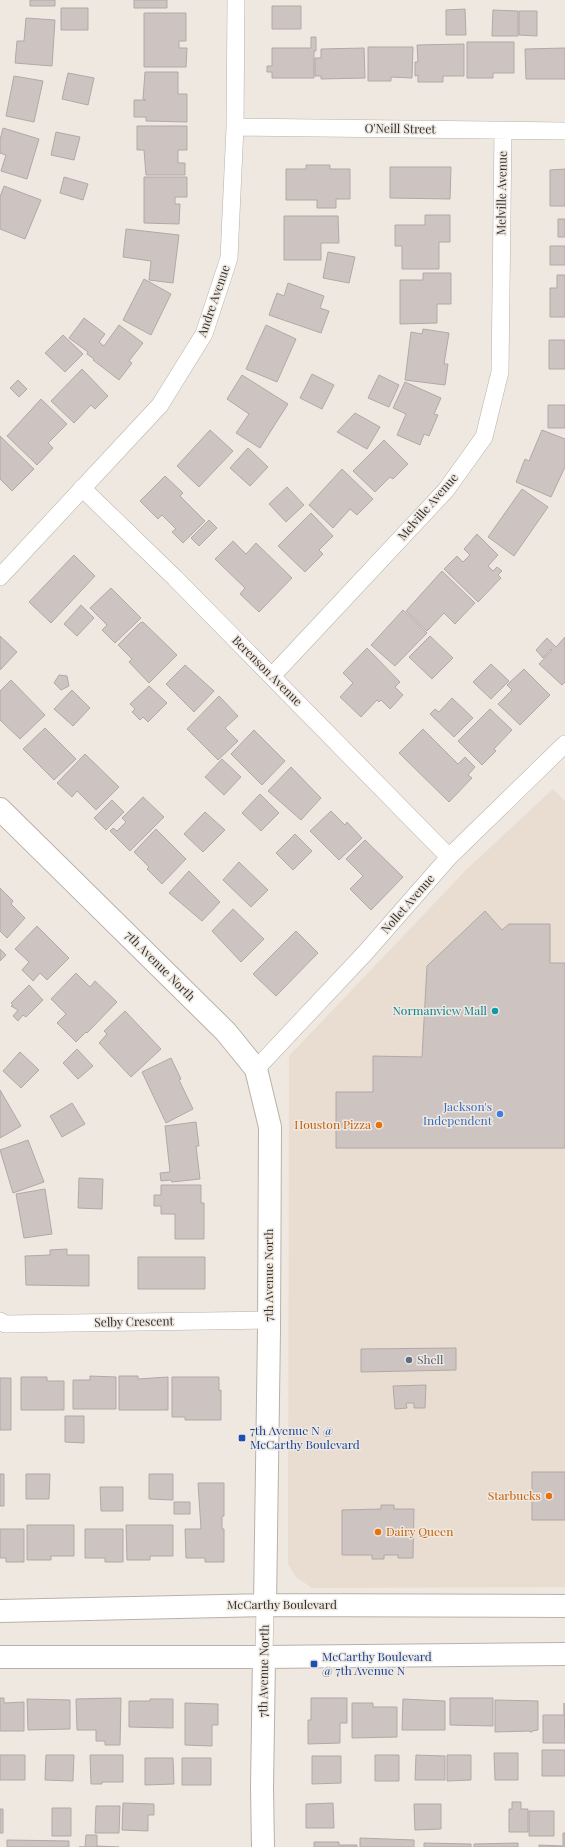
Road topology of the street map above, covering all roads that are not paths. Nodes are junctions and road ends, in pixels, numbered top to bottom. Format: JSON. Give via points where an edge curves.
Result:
{"nodes":[{"id":1,"x":236,"y":0,"type":"edge"},
{"id":2,"x":235,"y":127,"type":"junction"},
{"id":3,"x":503,"y":131,"type":"junction"},
{"id":4,"x":565,"y":131,"type":"edge"},
{"id":5,"x":82,"y":488,"type":"junction"},
{"id":6,"x":0,"y":577,"type":"edge"},
{"id":7,"x":272,"y":676,"type":"junction"},
{"id":8,"x":565,"y":744,"type":"edge"},
{"id":9,"x":0,"y":809,"type":"edge"},
{"id":10,"x":449,"y":857,"type":"junction"},
{"id":11,"x":256,"y":1069,"type":"junction"},
{"id":12,"x":269,"y":1320,"type":"junction"},
{"id":13,"x":0,"y":1321,"type":"edge"},
{"id":14,"x":265,"y":1605,"type":"junction"},
{"id":15,"x":565,"y":1606,"type":"edge"},
{"id":16,"x":0,"y":1611,"type":"edge"},
{"id":17,"x":565,"y":1654,"type":"edge"},
{"id":18,"x":0,"y":1657,"type":"edge"},
{"id":19,"x":264,"y":1657,"type":"junction"},
{"id":20,"x":262,"y":1847,"type":"edge"}],
"edges":[{"from":1,"to":2,"type":"street","name":"Andre Avenue"},
{"from":2,"to":3,"type":"street","name":"O'Neill Street"},
{"from":2,"to":5,"type":"street","name":"Andre Avenue","via":[[229,258],[204,334],[160,405]]},
{"from":3,"to":4,"type":"street","name":"O'Neill Street"},
{"from":3,"to":7,"type":"street","name":"Melville Avenue","via":[[500,372],[484,437],[446,490]]},
{"from":5,"to":6,"type":"street","name":"Andre Avenue"},
{"from":5,"to":7,"type":"street","name":"Berenson Avenue"},
{"from":7,"to":10,"type":"street","name":"Berenson Avenue"},
{"from":8,"to":10,"type":"street","name":"Nollet Avenue"},
{"from":9,"to":11,"type":"main road","name":"7th Avenue North","via":[[226,1032]]},
{"from":10,"to":11,"type":"street","name":"Nollet Avenue","via":[[366,952]]},
{"from":11,"to":12,"type":"main road","name":"7th Avenue North","via":[[270,1127]]},
{"from":12,"to":13,"type":"street","name":"Selby Crescent","via":[[5,1324]]},
{"from":12,"to":14,"type":"main road","name":"7th Avenue North"},
{"from":14,"to":15,"type":"main road","name":"McCarthy Boulevard"},
{"from":14,"to":16,"type":"main road","name":"McCarthy Boulevard"},
{"from":14,"to":19,"type":"street","name":"7th Avenue North"},
{"from":17,"to":19,"type":"main road"},
{"from":18,"to":19,"type":"main road"},
{"from":19,"to":20,"type":"main road","name":"7th Avenue North"}]}
